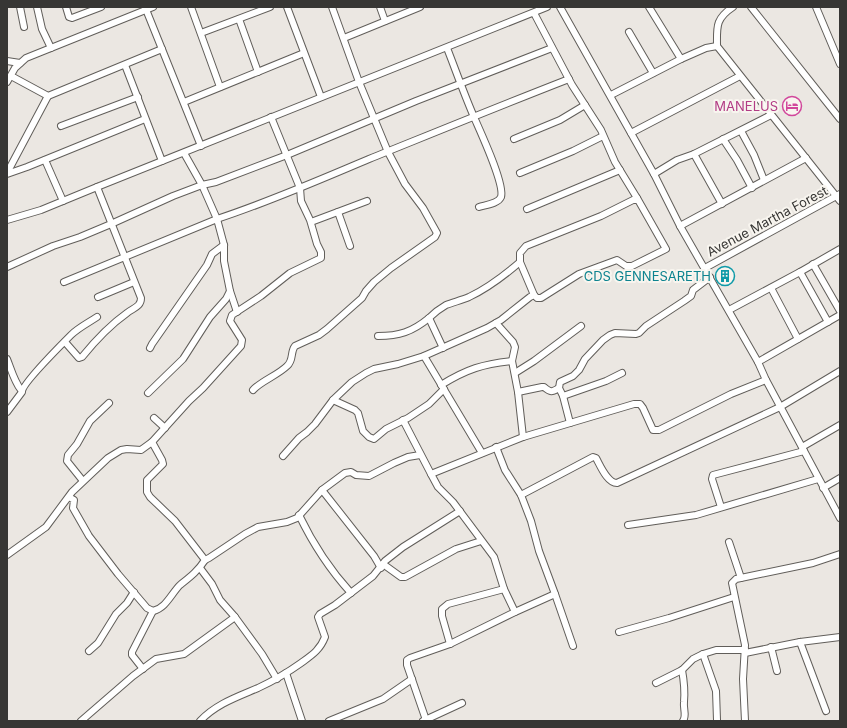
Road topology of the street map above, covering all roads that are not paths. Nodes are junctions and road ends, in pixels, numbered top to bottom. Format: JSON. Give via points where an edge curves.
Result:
{"nodes":[{"id":1,"x":20,"y":7,"type":"edge"},
{"id":2,"x":37,"y":7,"type":"edge"},
{"id":3,"x":66,"y":7,"type":"edge"},
{"id":4,"x":100,"y":7,"type":"edge"},
{"id":5,"x":153,"y":7,"type":"edge"},
{"id":6,"x":191,"y":7,"type":"edge"},
{"id":7,"x":270,"y":7,"type":"edge"},
{"id":8,"x":287,"y":7,"type":"edge"},
{"id":9,"x":332,"y":7,"type":"edge"},
{"id":10,"x":380,"y":7,"type":"edge"},
{"id":11,"x":419,"y":7,"type":"edge"},
{"id":12,"x":547,"y":7,"type":"edge"},
{"id":13,"x":560,"y":7,"type":"edge"},
{"id":14,"x":649,"y":7,"type":"edge"},
{"id":15,"x":733,"y":7,"type":"edge"},
{"id":16,"x":751,"y":7,"type":"edge"},
{"id":17,"x":816,"y":7,"type":"edge"},
{"id":18,"x":146,"y":8,"type":"edge"},
{"id":19,"x":534,"y":13,"type":"junction"},
{"id":20,"x":239,"y":19,"type":"junction"},
{"id":21,"x":385,"y":21,"type":"junction"},
{"id":22,"x":24,"y":27,"type":"dead end"},
{"id":23,"x":629,"y":32,"type":"dead end"},
{"id":24,"x":201,"y":33,"type":"junction"},
{"id":25,"x":344,"y":38,"type":"junction"},
{"id":26,"x":717,"y":46,"type":"junction"},
{"id":27,"x":51,"y":48,"type":"junction"},
{"id":28,"x":447,"y":48,"type":"junction"},
{"id":29,"x":552,"y":48,"type":"junction"},
{"id":30,"x":162,"y":49,"type":"junction"},
{"id":31,"x":304,"y":53,"type":"junction"},
{"id":32,"x":681,"y":59,"type":"junction"},
{"id":33,"x":7,"y":61,"type":"edge"},
{"id":34,"x":20,"y":63,"type":"junction"},
{"id":35,"x":840,"y":64,"type":"edge"},
{"id":36,"x":125,"y":65,"type":"junction"},
{"id":37,"x":258,"y":72,"type":"junction"},
{"id":38,"x":653,"y":73,"type":"junction"},
{"id":39,"x":740,"y":76,"type":"junction"},
{"id":40,"x":9,"y":79,"type":"edge"},
{"id":41,"x":569,"y":79,"type":"junction"},
{"id":42,"x":359,"y":82,"type":"junction"},
{"id":43,"x":461,"y":84,"type":"junction"},
{"id":44,"x":220,"y":87,"type":"junction"},
{"id":45,"x":611,"y":95,"type":"junction"},
{"id":46,"x":48,"y":96,"type":"junction"},
{"id":47,"x":138,"y":97,"type":"junction"},
{"id":48,"x":320,"y":97,"type":"junction"},
{"id":49,"x":184,"y":102,"type":"junction"},
{"id":50,"x":585,"y":105,"type":"junction"},
{"id":51,"x":771,"y":115,"type":"junction"},
{"id":52,"x":474,"y":116,"type":"junction"},
{"id":53,"x":271,"y":118,"type":"junction"},
{"id":54,"x":145,"y":119,"type":"junction"},
{"id":55,"x":374,"y":119,"type":"junction"},
{"id":56,"x":840,"y":119,"type":"edge"},
{"id":57,"x":61,"y":126,"type":"dead end"},
{"id":58,"x":741,"y":131,"type":"junction"},
{"id":59,"x":631,"y":133,"type":"junction"},
{"id":60,"x":603,"y":136,"type":"junction"},
{"id":61,"x":514,"y":139,"type":"dead end"},
{"id":62,"x":723,"y":139,"type":"junction"},
{"id":63,"x":201,"y":146,"type":"junction"},
{"id":64,"x":388,"y":152,"type":"junction"},
{"id":65,"x":184,"y":153,"type":"junction"},
{"id":66,"x":694,"y":154,"type":"junction"},
{"id":67,"x":287,"y":155,"type":"junction"},
{"id":68,"x":806,"y":158,"type":"junction"},
{"id":69,"x":45,"y":160,"type":"junction"},
{"id":70,"x":162,"y":161,"type":"junction"},
{"id":71,"x":620,"y":170,"type":"junction"},
{"id":72,"x":520,"y":173,"type":"dead end"},
{"id":73,"x":7,"y":174,"type":"edge"},
{"id":74,"x":654,"y":174,"type":"junction"},
{"id":75,"x":764,"y":180,"type":"junction"},
{"id":76,"x":202,"y":185,"type":"junction"},
{"id":77,"x":97,"y":187,"type":"junction"},
{"id":78,"x":300,"y":188,"type":"junction"},
{"id":79,"x":752,"y":188,"type":"junction"},
{"id":80,"x":839,"y":197,"type":"edge"},
{"id":81,"x":637,"y":198,"type":"junction"},
{"id":82,"x":63,"y":201,"type":"junction"},
{"id":83,"x":367,"y":201,"type":"dead end"},
{"id":84,"x":722,"y":204,"type":"junction"},
{"id":85,"x":479,"y":207,"type":"dead end"},
{"id":86,"x":527,"y":209,"type":"dead end"},
{"id":87,"x":338,"y":212,"type":"junction"},
{"id":88,"x":217,"y":219,"type":"junction"},
{"id":89,"x":7,"y":220,"type":"edge"},
{"id":90,"x":311,"y":222,"type":"junction"},
{"id":91,"x":112,"y":224,"type":"junction"},
{"id":92,"x":680,"y":226,"type":"junction"},
{"id":93,"x":224,"y":245,"type":"junction"},
{"id":94,"x":350,"y":246,"type":"dead end"},
{"id":95,"x":840,"y":248,"type":"edge"},
{"id":96,"x":126,"y":258,"type":"junction"},
{"id":97,"x":520,"y":262,"type":"junction"},
{"id":98,"x":813,"y":264,"type":"junction"},
{"id":99,"x":7,"y":267,"type":"edge"},
{"id":100,"x":705,"y":268,"type":"junction"},
{"id":101,"x":800,"y":272,"type":"junction"},
{"id":102,"x":710,"y":277,"type":"junction"},
{"id":103,"x":64,"y":282,"type":"dead end"},
{"id":104,"x":134,"y":282,"type":"junction"},
{"id":105,"x":771,"y":288,"type":"junction"},
{"id":106,"x":230,"y":291,"type":"junction"},
{"id":107,"x":534,"y":295,"type":"junction"},
{"id":108,"x":98,"y":297,"type":"dead end"},
{"id":109,"x":729,"y":310,"type":"junction"},
{"id":110,"x":840,"y":310,"type":"edge"},
{"id":111,"x":237,"y":312,"type":"junction"},
{"id":112,"x":840,"y":315,"type":"edge"},
{"id":113,"x":97,"y":317,"type":"dead end"},
{"id":114,"x":429,"y":318,"type":"junction"},
{"id":115,"x":828,"y":322,"type":"junction"},
{"id":116,"x":496,"y":323,"type":"junction"},
{"id":117,"x":581,"y":326,"type":"dead end"},
{"id":118,"x":378,"y":336,"type":"dead end"},
{"id":119,"x":798,"y":339,"type":"junction"},
{"id":120,"x":65,"y":342,"type":"junction"},
{"id":121,"x":150,"y":348,"type":"dead end"},
{"id":122,"x":443,"y":348,"type":"junction"},
{"id":123,"x":424,"y":356,"type":"junction"},
{"id":124,"x":7,"y":359,"type":"edge"},
{"id":125,"x":512,"y":361,"type":"junction"},
{"id":126,"x":758,"y":362,"type":"junction"},
{"id":127,"x":840,"y":371,"type":"edge"},
{"id":128,"x":515,"y":373,"type":"junction"},
{"id":129,"x":622,"y":373,"type":"dead end"},
{"id":130,"x":766,"y":380,"type":"junction"},
{"id":131,"x":443,"y":387,"type":"junction"},
{"id":132,"x":559,"y":388,"type":"junction"},
{"id":133,"x":21,"y":390,"type":"junction"},
{"id":134,"x":253,"y":390,"type":"dead end"},
{"id":135,"x":518,"y":392,"type":"junction"},
{"id":136,"x":148,"y":393,"type":"dead end"},
{"id":137,"x":563,"y":396,"type":"junction"},
{"id":138,"x":333,"y":400,"type":"junction"},
{"id":139,"x":109,"y":403,"type":"dead end"},
{"id":140,"x":780,"y":406,"type":"junction"},
{"id":141,"x":7,"y":412,"type":"edge"},
{"id":142,"x":154,"y":418,"type":"dead end"},
{"id":143,"x":403,"y":420,"type":"junction"},
{"id":144,"x":570,"y":423,"type":"junction"},
{"id":145,"x":840,"y":425,"type":"edge"},
{"id":146,"x":165,"y":428,"type":"junction"},
{"id":147,"x":523,"y":437,"type":"junction"},
{"id":148,"x":152,"y":442,"type":"junction"},
{"id":149,"x":496,"y":447,"type":"junction"},
{"id":150,"x":803,"y":449,"type":"junction"},
{"id":151,"x":482,"y":453,"type":"junction"},
{"id":152,"x":420,"y":455,"type":"junction"},
{"id":153,"x":283,"y":456,"type":"dead end"},
{"id":154,"x":431,"y":474,"type":"junction"},
{"id":155,"x":840,"y":478,"type":"edge"},
{"id":156,"x":818,"y":479,"type":"junction"},
{"id":157,"x":83,"y":481,"type":"junction"},
{"id":158,"x":823,"y":488,"type":"junction"},
{"id":159,"x":322,"y":490,"type":"junction"},
{"id":160,"x":521,"y":495,"type":"junction"},
{"id":161,"x":69,"y":496,"type":"junction"},
{"id":162,"x":721,"y":507,"type":"junction"},
{"id":163,"x":460,"y":511,"type":"junction"},
{"id":164,"x":299,"y":516,"type":"junction"},
{"id":165,"x":840,"y":518,"type":"edge"},
{"id":166,"x":628,"y":525,"type":"dead end"},
{"id":167,"x":481,"y":540,"type":"junction"},
{"id":168,"x":729,"y":542,"type":"dead end"},
{"id":169,"x":840,"y":554,"type":"edge"},
{"id":170,"x":7,"y":555,"type":"edge"},
{"id":171,"x":205,"y":560,"type":"junction"},
{"id":172,"x":382,"y":566,"type":"junction"},
{"id":173,"x":200,"y":568,"type":"junction"},
{"id":174,"x":741,"y":578,"type":"junction"},
{"id":175,"x":504,"y":589,"type":"junction"},
{"id":176,"x":134,"y":592,"type":"junction"},
{"id":177,"x":351,"y":593,"type":"junction"},
{"id":178,"x":555,"y":594,"type":"junction"},
{"id":179,"x":734,"y":597,"type":"junction"},
{"id":180,"x":153,"y":611,"type":"junction"},
{"id":181,"x":515,"y":612,"type":"junction"},
{"id":182,"x":235,"y":617,"type":"junction"},
{"id":183,"x":619,"y":632,"type":"dead end"},
{"id":184,"x":840,"y":637,"type":"edge"},
{"id":185,"x":800,"y":642,"type":"junction"},
{"id":186,"x":450,"y":644,"type":"junction"},
{"id":187,"x":573,"y":646,"type":"dead end"},
{"id":188,"x":771,"y":647,"type":"junction"},
{"id":189,"x":89,"y":651,"type":"dead end"},
{"id":190,"x":745,"y":651,"type":"junction"},
{"id":191,"x":704,"y":654,"type":"junction"},
{"id":192,"x":143,"y":668,"type":"junction"},
{"id":193,"x":682,"y":670,"type":"junction"},
{"id":194,"x":777,"y":671,"type":"dead end"},
{"id":195,"x":286,"y":673,"type":"junction"},
{"id":196,"x":277,"y":679,"type":"junction"},
{"id":197,"x":412,"y":679,"type":"junction"},
{"id":198,"x":656,"y":683,"type":"dead end"},
{"id":199,"x":462,"y":703,"type":"dead end"},
{"id":200,"x":826,"y":711,"type":"dead end"},
{"id":201,"x":425,"y":720,"type":"edge"},
{"id":202,"x":717,"y":720,"type":"dead end"},
{"id":203,"x":81,"y":721,"type":"edge"},
{"id":204,"x":200,"y":721,"type":"edge"},
{"id":205,"x":302,"y":721,"type":"edge"},
{"id":206,"x":329,"y":721,"type":"edge"},
{"id":207,"x":683,"y":721,"type":"edge"},
{"id":208,"x":745,"y":721,"type":"edge"}],
"edges":[{"from":1,"to":22,"type":"street"},
{"from":2,"to":27,"type":"street","via":[[42,29]]},
{"from":3,"to":4,"type":"street","via":[[71,18]]},
{"from":5,"to":18,"type":"street"},
{"from":6,"to":24,"type":"street"},
{"from":7,"to":20,"type":"street"},
{"from":8,"to":31,"type":"street"},
{"from":9,"to":25,"type":"street"},
{"from":10,"to":21,"type":"street"},
{"from":11,"to":21,"type":"street"},
{"from":12,"to":19,"type":"street"},
{"from":13,"to":45,"type":"street"},
{"from":14,"to":32,"type":"street"},
{"from":15,"to":26,"type":"street","via":[[719,19]]},
{"from":16,"to":56,"type":"street"},
{"from":17,"to":35,"type":"street"},
{"from":18,"to":27,"type":"street"},
{"from":18,"to":30,"type":"street"},
{"from":19,"to":28,"type":"street"},
{"from":19,"to":29,"type":"street"},
{"from":20,"to":24,"type":"street"},
{"from":20,"to":37,"type":"street"},
{"from":21,"to":25,"type":"street"},
{"from":23,"to":38,"type":"street"},
{"from":24,"to":44,"type":"street"},
{"from":25,"to":42,"type":"street"},
{"from":26,"to":32,"type":"street"},
{"from":26,"to":39,"type":"street"},
{"from":27,"to":34,"type":"street"},
{"from":28,"to":42,"type":"street"},
{"from":28,"to":43,"type":"street"},
{"from":29,"to":41,"type":"street"},
{"from":29,"to":43,"type":"street"},
{"from":30,"to":36,"type":"street"},
{"from":30,"to":49,"type":"street"},
{"from":31,"to":37,"type":"street"},
{"from":31,"to":48,"type":"street"},
{"from":32,"to":38,"type":"street"},
{"from":33,"to":34,"type":"street"},
{"from":34,"to":40,"type":"street"},
{"from":36,"to":46,"type":"street"},
{"from":36,"to":47,"type":"street"},
{"from":37,"to":44,"type":"street"},
{"from":38,"to":45,"type":"street"},
{"from":39,"to":51,"type":"street"},
{"from":39,"to":59,"type":"street"},
{"from":40,"to":46,"type":"street"},
{"from":41,"to":50,"type":"street"},
{"from":41,"to":52,"type":"street"},
{"from":42,"to":48,"type":"street"},
{"from":42,"to":55,"type":"street"},
{"from":43,"to":52,"type":"street"},
{"from":43,"to":55,"type":"street"},
{"from":44,"to":49,"type":"street"},
{"from":45,"to":59,"type":"street"},
{"from":46,"to":73,"type":"street"},
{"from":47,"to":54,"type":"street"},
{"from":47,"to":57,"type":"street"},
{"from":48,"to":53,"type":"street"},
{"from":49,"to":63,"type":"street"},
{"from":50,"to":60,"type":"street"},
{"from":50,"to":61,"type":"street","via":[[560,120]]},
{"from":51,"to":58,"type":"street"},
{"from":51,"to":68,"type":"street"},
{"from":52,"to":64,"type":"street"},
{"from":52,"to":85,"type":"street","via":[[488,148],[501,195],[496,202]]},
{"from":53,"to":63,"type":"street"},
{"from":53,"to":67,"type":"street"},
{"from":54,"to":69,"type":"street"},
{"from":54,"to":70,"type":"street"},
{"from":55,"to":64,"type":"street"},
{"from":55,"to":67,"type":"street"},
{"from":58,"to":62,"type":"street"},
{"from":58,"to":75,"type":"street"},
{"from":59,"to":74,"type":"street"},
{"from":60,"to":71,"type":"street"},
{"from":60,"to":72,"type":"street"},
{"from":62,"to":66,"type":"street"},
{"from":62,"to":79,"type":"street"},
{"from":63,"to":65,"type":"street"},
{"from":64,"to":78,"type":"street"},
{"from":64,"to":134,"type":"street","via":[[436,230],[435,237],[390,268],[327,330],[292,348],[291,362],[288,366]]},
{"from":65,"to":70,"type":"street"},
{"from":65,"to":76,"type":"street"},
{"from":66,"to":74,"type":"street","via":[[677,160]]},
{"from":66,"to":84,"type":"street"},
{"from":67,"to":76,"type":"street"},
{"from":67,"to":78,"type":"street"},
{"from":68,"to":75,"type":"street"},
{"from":68,"to":80,"type":"street"},
{"from":69,"to":73,"type":"street"},
{"from":69,"to":82,"type":"street"},
{"from":70,"to":77,"type":"street"},
{"from":71,"to":81,"type":"street"},
{"from":71,"to":86,"type":"street"},
{"from":74,"to":92,"type":"street"},
{"from":75,"to":79,"type":"street"},
{"from":76,"to":88,"type":"street"},
{"from":76,"to":91,"type":"street"},
{"from":77,"to":82,"type":"street"},
{"from":77,"to":91,"type":"street"},
{"from":78,"to":88,"type":"street"},
{"from":78,"to":90,"type":"street","via":[[301,200]]},
{"from":79,"to":84,"type":"street"},
{"from":80,"to":100,"type":"street","name":"Avenue Martha Forest"},
{"from":81,"to":97,"type":"street","via":[[601,216],[526,246],[520,253]]},
{"from":81,"to":107,"type":"street","via":[[666,249],[632,266],[613,260],[579,274],[540,298]]},
{"from":82,"to":89,"type":"street"},
{"from":83,"to":87,"type":"street"},
{"from":84,"to":92,"type":"street"},
{"from":87,"to":90,"type":"street"},
{"from":87,"to":94,"type":"street"},
{"from":88,"to":93,"type":"street"},
{"from":88,"to":96,"type":"street"},
{"from":90,"to":111,"type":"street","via":[[321,258],[290,273]]},
{"from":91,"to":96,"type":"street"},
{"from":91,"to":99,"type":"street","via":[[53,246]]},
{"from":92,"to":100,"type":"street"},
{"from":93,"to":106,"type":"street","via":[[224,261]]},
{"from":93,"to":121,"type":"street","via":[[212,254]]},
{"from":95,"to":98,"type":"street"},
{"from":96,"to":103,"type":"street"},
{"from":96,"to":104,"type":"street"},
{"from":97,"to":107,"type":"street"},
{"from":97,"to":114,"type":"street","via":[[475,294],[446,305]]},
{"from":98,"to":101,"type":"street"},
{"from":98,"to":110,"type":"street"},
{"from":100,"to":102,"type":"street"},
{"from":101,"to":105,"type":"street"},
{"from":101,"to":115,"type":"street"},
{"from":102,"to":109,"type":"street"},
{"from":102,"to":132,"type":"street","via":[[693,290],[691,296],[639,333],[616,333],[603,340],[573,376],[560,382]]},
{"from":104,"to":108,"type":"street"},
{"from":104,"to":120,"type":"street","via":[[142,298],[140,305],[126,314],[82,357],[79,358]]},
{"from":105,"to":109,"type":"street"},
{"from":105,"to":119,"type":"street"},
{"from":106,"to":111,"type":"street"},
{"from":106,"to":136,"type":"street","via":[[183,359]]},
{"from":107,"to":116,"type":"street"},
{"from":109,"to":126,"type":"street"},
{"from":111,"to":146,"type":"street","via":[[230,320],[242,340],[241,346]]},
{"from":112,"to":115,"type":"street"},
{"from":113,"to":120,"type":"street"},
{"from":114,"to":118,"type":"street","via":[[407,332],[394,336]]},
{"from":114,"to":122,"type":"street"},
{"from":115,"to":119,"type":"street"},
{"from":116,"to":122,"type":"street"},
{"from":116,"to":125,"type":"street","via":[[513,342],[515,347]]},
{"from":117,"to":128,"type":"street"},
{"from":119,"to":126,"type":"street"},
{"from":120,"to":133,"type":"street"},
{"from":122,"to":123,"type":"street"},
{"from":123,"to":131,"type":"street"},
{"from":123,"to":138,"type":"street","via":[[374,369],[357,379]]},
{"from":124,"to":133,"type":"street"},
{"from":125,"to":128,"type":"street"},
{"from":125,"to":131,"type":"street","via":[[484,365],[456,376]]},
{"from":126,"to":130,"type":"street"},
{"from":127,"to":140,"type":"street"},
{"from":128,"to":135,"type":"street"},
{"from":129,"to":137,"type":"street"},
{"from":130,"to":140,"type":"street"},
{"from":130,"to":144,"type":"street","via":[[731,394],[659,430],[653,430],[640,404]]},
{"from":131,"to":143,"type":"street","via":[[429,404]]},
{"from":131,"to":151,"type":"street"},
{"from":132,"to":135,"type":"street","via":[[550,392],[544,387]]},
{"from":132,"to":137,"type":"street"},
{"from":133,"to":141,"type":"street"},
{"from":135,"to":147,"type":"street"},
{"from":137,"to":144,"type":"street"},
{"from":138,"to":143,"type":"street","via":[[355,410],[363,431],[372,439]]},
{"from":138,"to":153,"type":"street","via":[[315,424]]},
{"from":139,"to":157,"type":"street","via":[[90,421],[68,455],[67,461]]},
{"from":140,"to":150,"type":"street"},
{"from":140,"to":160,"type":"street","via":[[617,483],[610,481],[593,456]]},
{"from":142,"to":146,"type":"street"},
{"from":143,"to":152,"type":"street"},
{"from":144,"to":147,"type":"street"},
{"from":145,"to":150,"type":"street"},
{"from":146,"to":148,"type":"street"},
{"from":147,"to":149,"type":"street"},
{"from":148,"to":157,"type":"street","via":[[141,450],[121,450]]},
{"from":148,"to":171,"type":"street","via":[[163,464],[147,480],[147,492],[179,526]]},
{"from":149,"to":151,"type":"street"},
{"from":149,"to":160,"type":"street","via":[[504,470]]},
{"from":150,"to":156,"type":"street"},
{"from":150,"to":162,"type":"street","via":[[713,474],[712,479]]},
{"from":151,"to":154,"type":"street"},
{"from":152,"to":154,"type":"street"},
{"from":152,"to":159,"type":"street","via":[[394,463],[365,477],[348,472]]},
{"from":154,"to":163,"type":"street","via":[[438,487]]},
{"from":155,"to":158,"type":"street"},
{"from":156,"to":158,"type":"street"},
{"from":156,"to":162,"type":"street"},
{"from":157,"to":161,"type":"street"},
{"from":158,"to":165,"type":"street"},
{"from":159,"to":164,"type":"street"},
{"from":159,"to":172,"type":"street"},
{"from":160,"to":178,"type":"street"},
{"from":161,"to":170,"type":"street","via":[[46,527]]},
{"from":161,"to":176,"type":"street","via":[[74,500],[73,508],[88,536]]},
{"from":162,"to":166,"type":"street","via":[[696,515]]},
{"from":163,"to":167,"type":"street"},
{"from":163,"to":172,"type":"street","via":[[403,547]]},
{"from":164,"to":171,"type":"street","via":[[287,522],[258,527]]},
{"from":164,"to":177,"type":"street","via":[[314,544]]},
{"from":167,"to":172,"type":"street","via":[[405,577]]},
{"from":167,"to":175,"type":"street","via":[[494,557]]},
{"from":168,"to":174,"type":"street"},
{"from":169,"to":174,"type":"street","via":[[813,563]]},
{"from":171,"to":173,"type":"street"},
{"from":172,"to":177,"type":"street"},
{"from":173,"to":180,"type":"street","via":[[158,610]]},
{"from":173,"to":182,"type":"street","via":[[222,603]]},
{"from":174,"to":179,"type":"street","via":[[732,583]]},
{"from":175,"to":181,"type":"street"},
{"from":175,"to":186,"type":"street","via":[[448,604],[442,609]]},
{"from":176,"to":180,"type":"street","via":[[147,608]]},
{"from":176,"to":189,"type":"street","via":[[127,604],[116,614],[98,643]]},
{"from":177,"to":195,"type":"street","via":[[318,617],[325,637],[322,646]]},
{"from":178,"to":181,"type":"street"},
{"from":178,"to":187,"type":"street"},
{"from":179,"to":183,"type":"street"},
{"from":179,"to":190,"type":"street"},
{"from":180,"to":192,"type":"street","via":[[132,652]]},
{"from":181,"to":186,"type":"street"},
{"from":182,"to":192,"type":"street","via":[[184,654],[156,659]]},
{"from":182,"to":196,"type":"street"},
{"from":184,"to":185,"type":"street"},
{"from":185,"to":188,"type":"street"},
{"from":185,"to":200,"type":"street"},
{"from":186,"to":197,"type":"street","via":[[407,660]]},
{"from":188,"to":190,"type":"street"},
{"from":188,"to":194,"type":"street"},
{"from":190,"to":191,"type":"street","via":[[716,650]]},
{"from":190,"to":208,"type":"street"},
{"from":191,"to":193,"type":"street","via":[[693,659]]},
{"from":191,"to":202,"type":"street","via":[[716,690]]},
{"from":192,"to":203,"type":"street"},
{"from":193,"to":198,"type":"street"},
{"from":193,"to":207,"type":"street","via":[[686,697]]},
{"from":195,"to":196,"type":"street"},
{"from":195,"to":205,"type":"street"},
{"from":196,"to":204,"type":"street","via":[[227,701]]},
{"from":197,"to":201,"type":"street"},
{"from":197,"to":206,"type":"street","via":[[383,699]]},
{"from":199,"to":201,"type":"street"}]}
